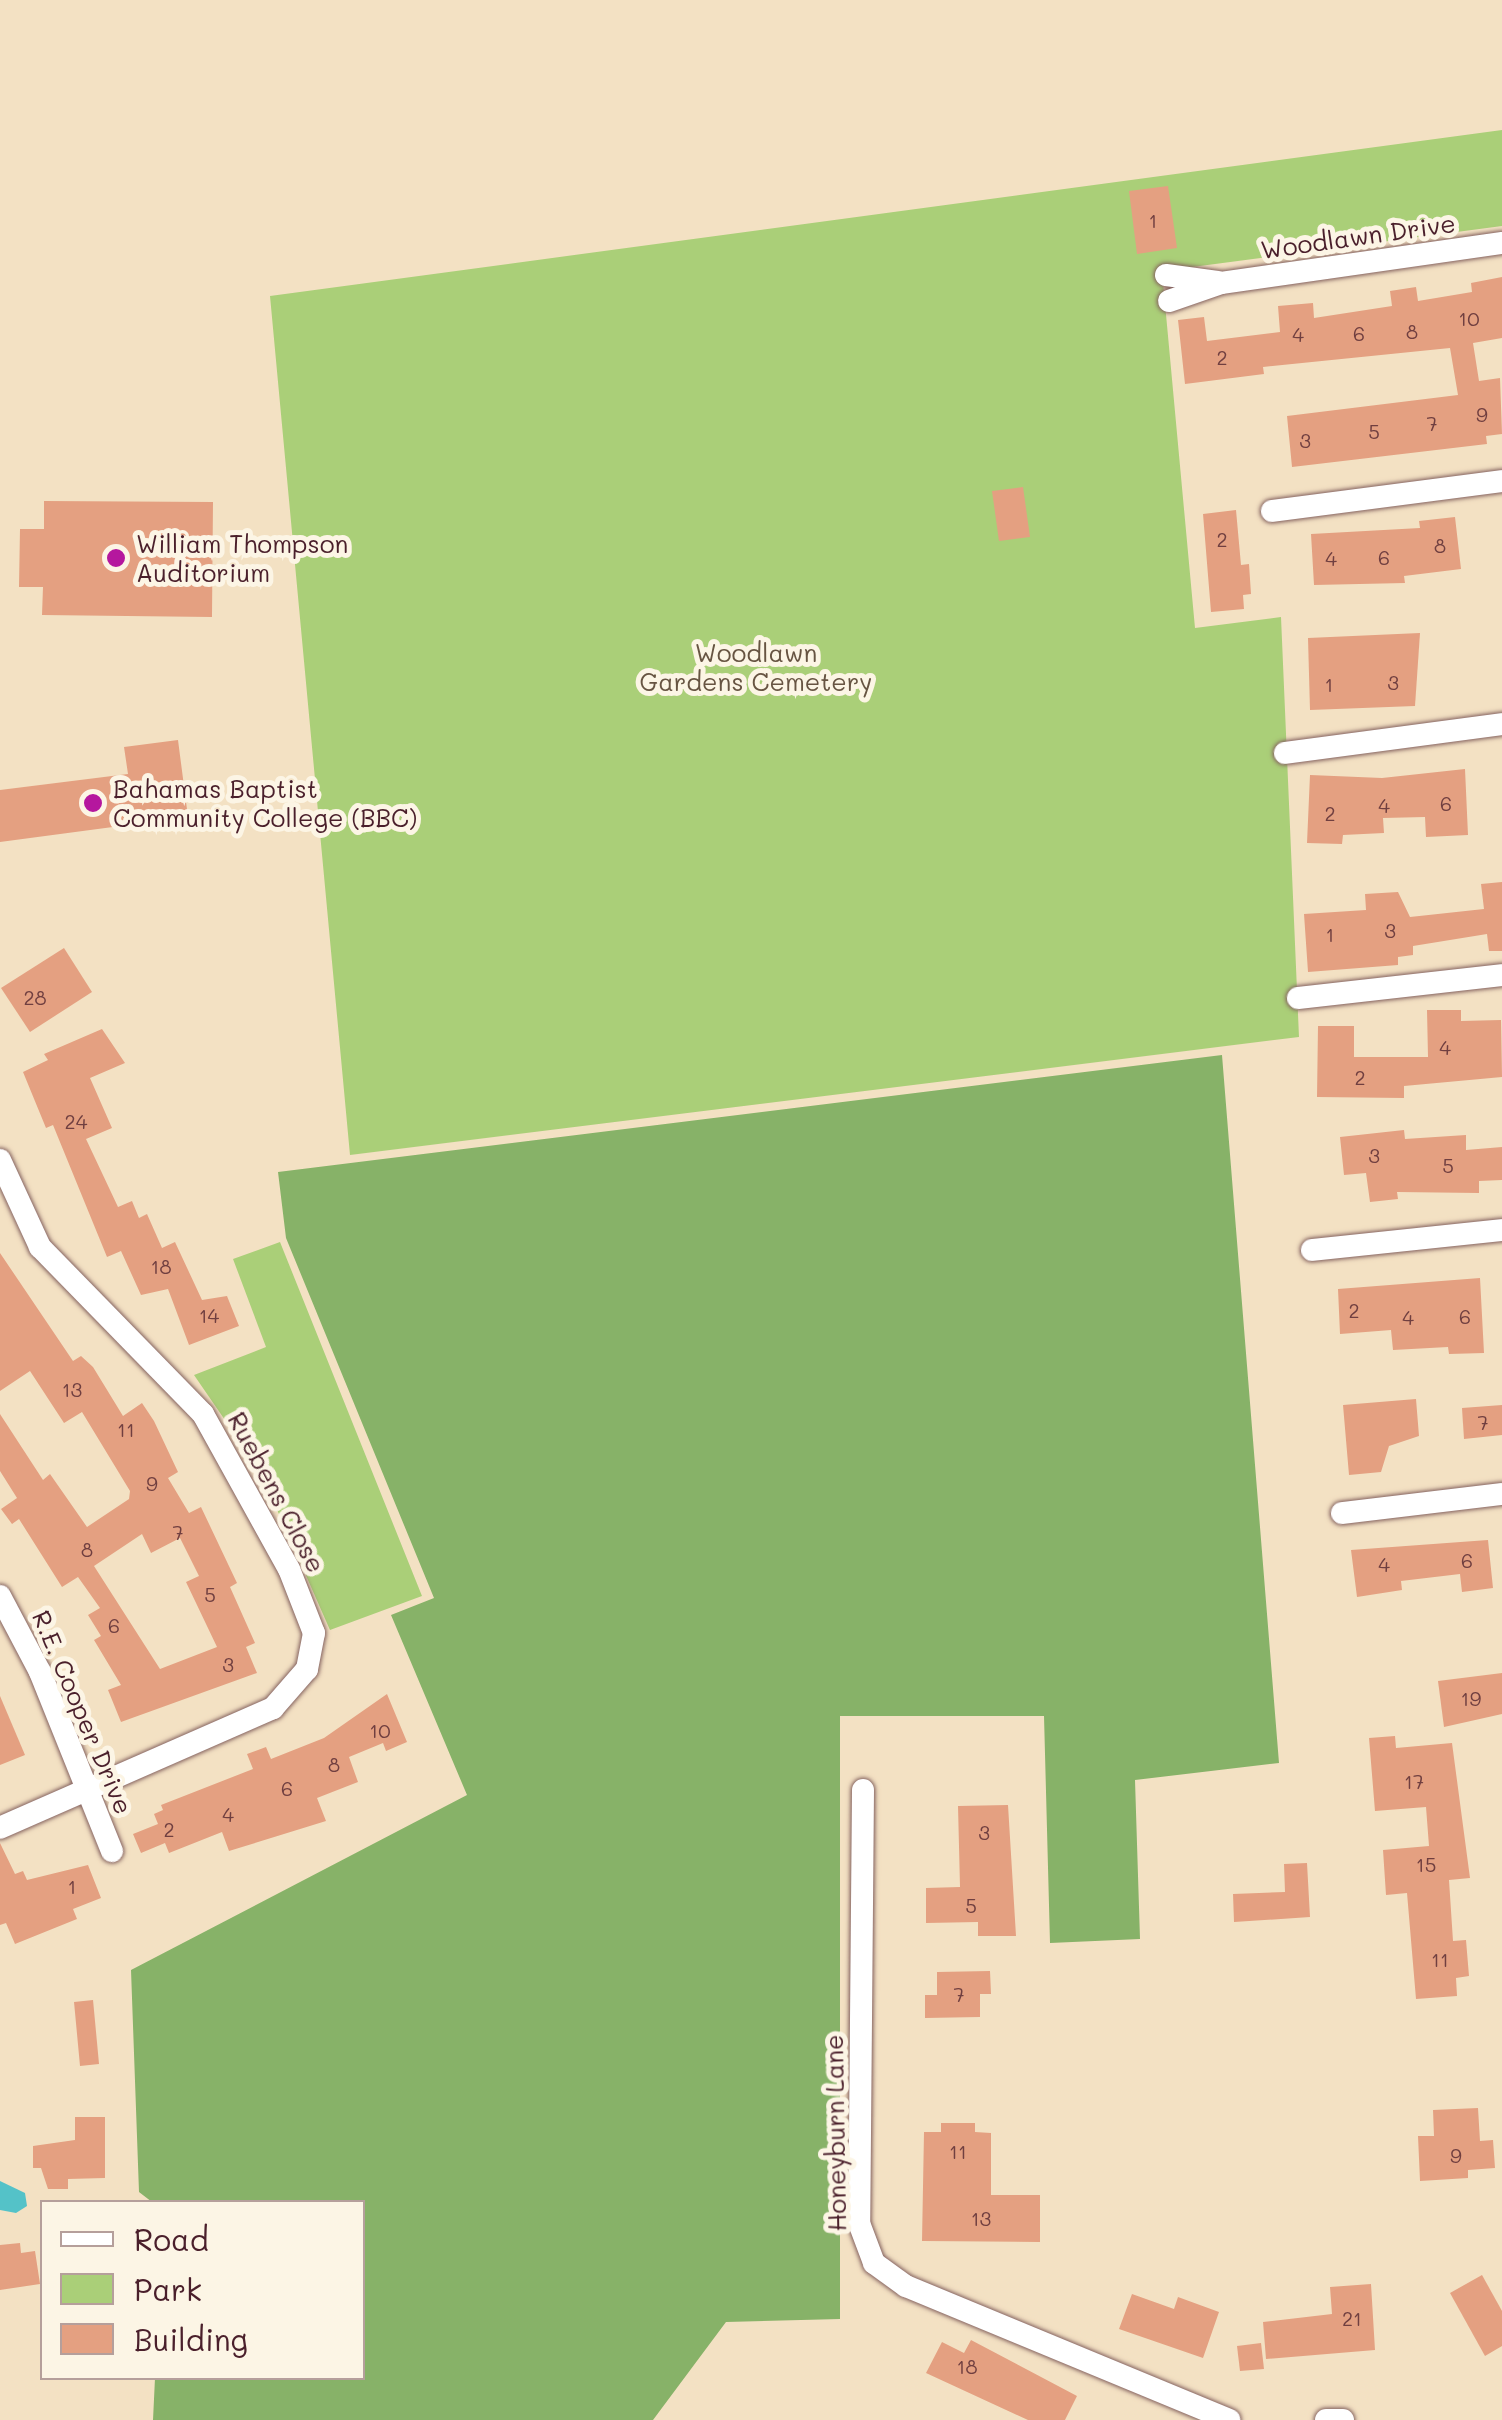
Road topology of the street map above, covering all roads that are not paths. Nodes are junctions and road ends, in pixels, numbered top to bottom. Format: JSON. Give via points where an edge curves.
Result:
{"nodes":[{"id":1,"x":1502,"y":243,"type":"edge"},
{"id":2,"x":1166,"y":275,"type":"dead end"},
{"id":3,"x":1221,"y":283,"type":"junction"},
{"id":4,"x":1169,"y":300,"type":"dead end"},
{"id":5,"x":1502,"y":480,"type":"edge"},
{"id":6,"x":1272,"y":511,"type":"dead end"},
{"id":7,"x":1502,"y":724,"type":"edge"},
{"id":8,"x":1285,"y":752,"type":"dead end"},
{"id":9,"x":1502,"y":975,"type":"edge"},
{"id":10,"x":1298,"y":998,"type":"dead end"},
{"id":11,"x":0,"y":1160,"type":"edge"},
{"id":12,"x":1502,"y":1230,"type":"edge"},
{"id":13,"x":1312,"y":1250,"type":"dead end"},
{"id":14,"x":1502,"y":1494,"type":"edge"},
{"id":15,"x":1342,"y":1513,"type":"dead end"},
{"id":16,"x":0,"y":1596,"type":"edge"},
{"id":17,"x":89,"y":1787,"type":"junction"},
{"id":18,"x":863,"y":1790,"type":"dead end"},
{"id":19,"x":0,"y":1828,"type":"edge"},
{"id":20,"x":112,"y":1851,"type":"dead end"},
{"id":21,"x":1229,"y":2420,"type":"edge"},
{"id":22,"x":1326,"y":2420,"type":"edge"},
{"id":23,"x":1344,"y":2420,"type":"edge"}],
"edges":[{"from":1,"to":3,"type":"street","name":"Woodlawn Drive"},
{"from":2,"to":3,"type":"street"},
{"from":3,"to":4,"type":"street"},
{"from":5,"to":6,"type":"street"},
{"from":7,"to":8,"type":"street"},
{"from":9,"to":10,"type":"street"},
{"from":11,"to":17,"type":"street","name":"Ruebens Close","via":[[40,1247],[176,1380],[211,1426],[289,1569],[314,1633],[307,1669],[273,1708]]},
{"from":12,"to":13,"type":"street"},
{"from":14,"to":15,"type":"street"},
{"from":16,"to":17,"type":"street","name":"R.E. Cooper Drive"},
{"from":17,"to":19,"type":"street","name":"Ruebens Close"},
{"from":17,"to":20,"type":"street","name":"R.E. Cooper Drive"},
{"from":18,"to":21,"type":"street","name":"Honeyburn Lane","via":[[859,2223],[874,2264],[906,2286]]},
{"from":22,"to":23,"type":"street"}]}
